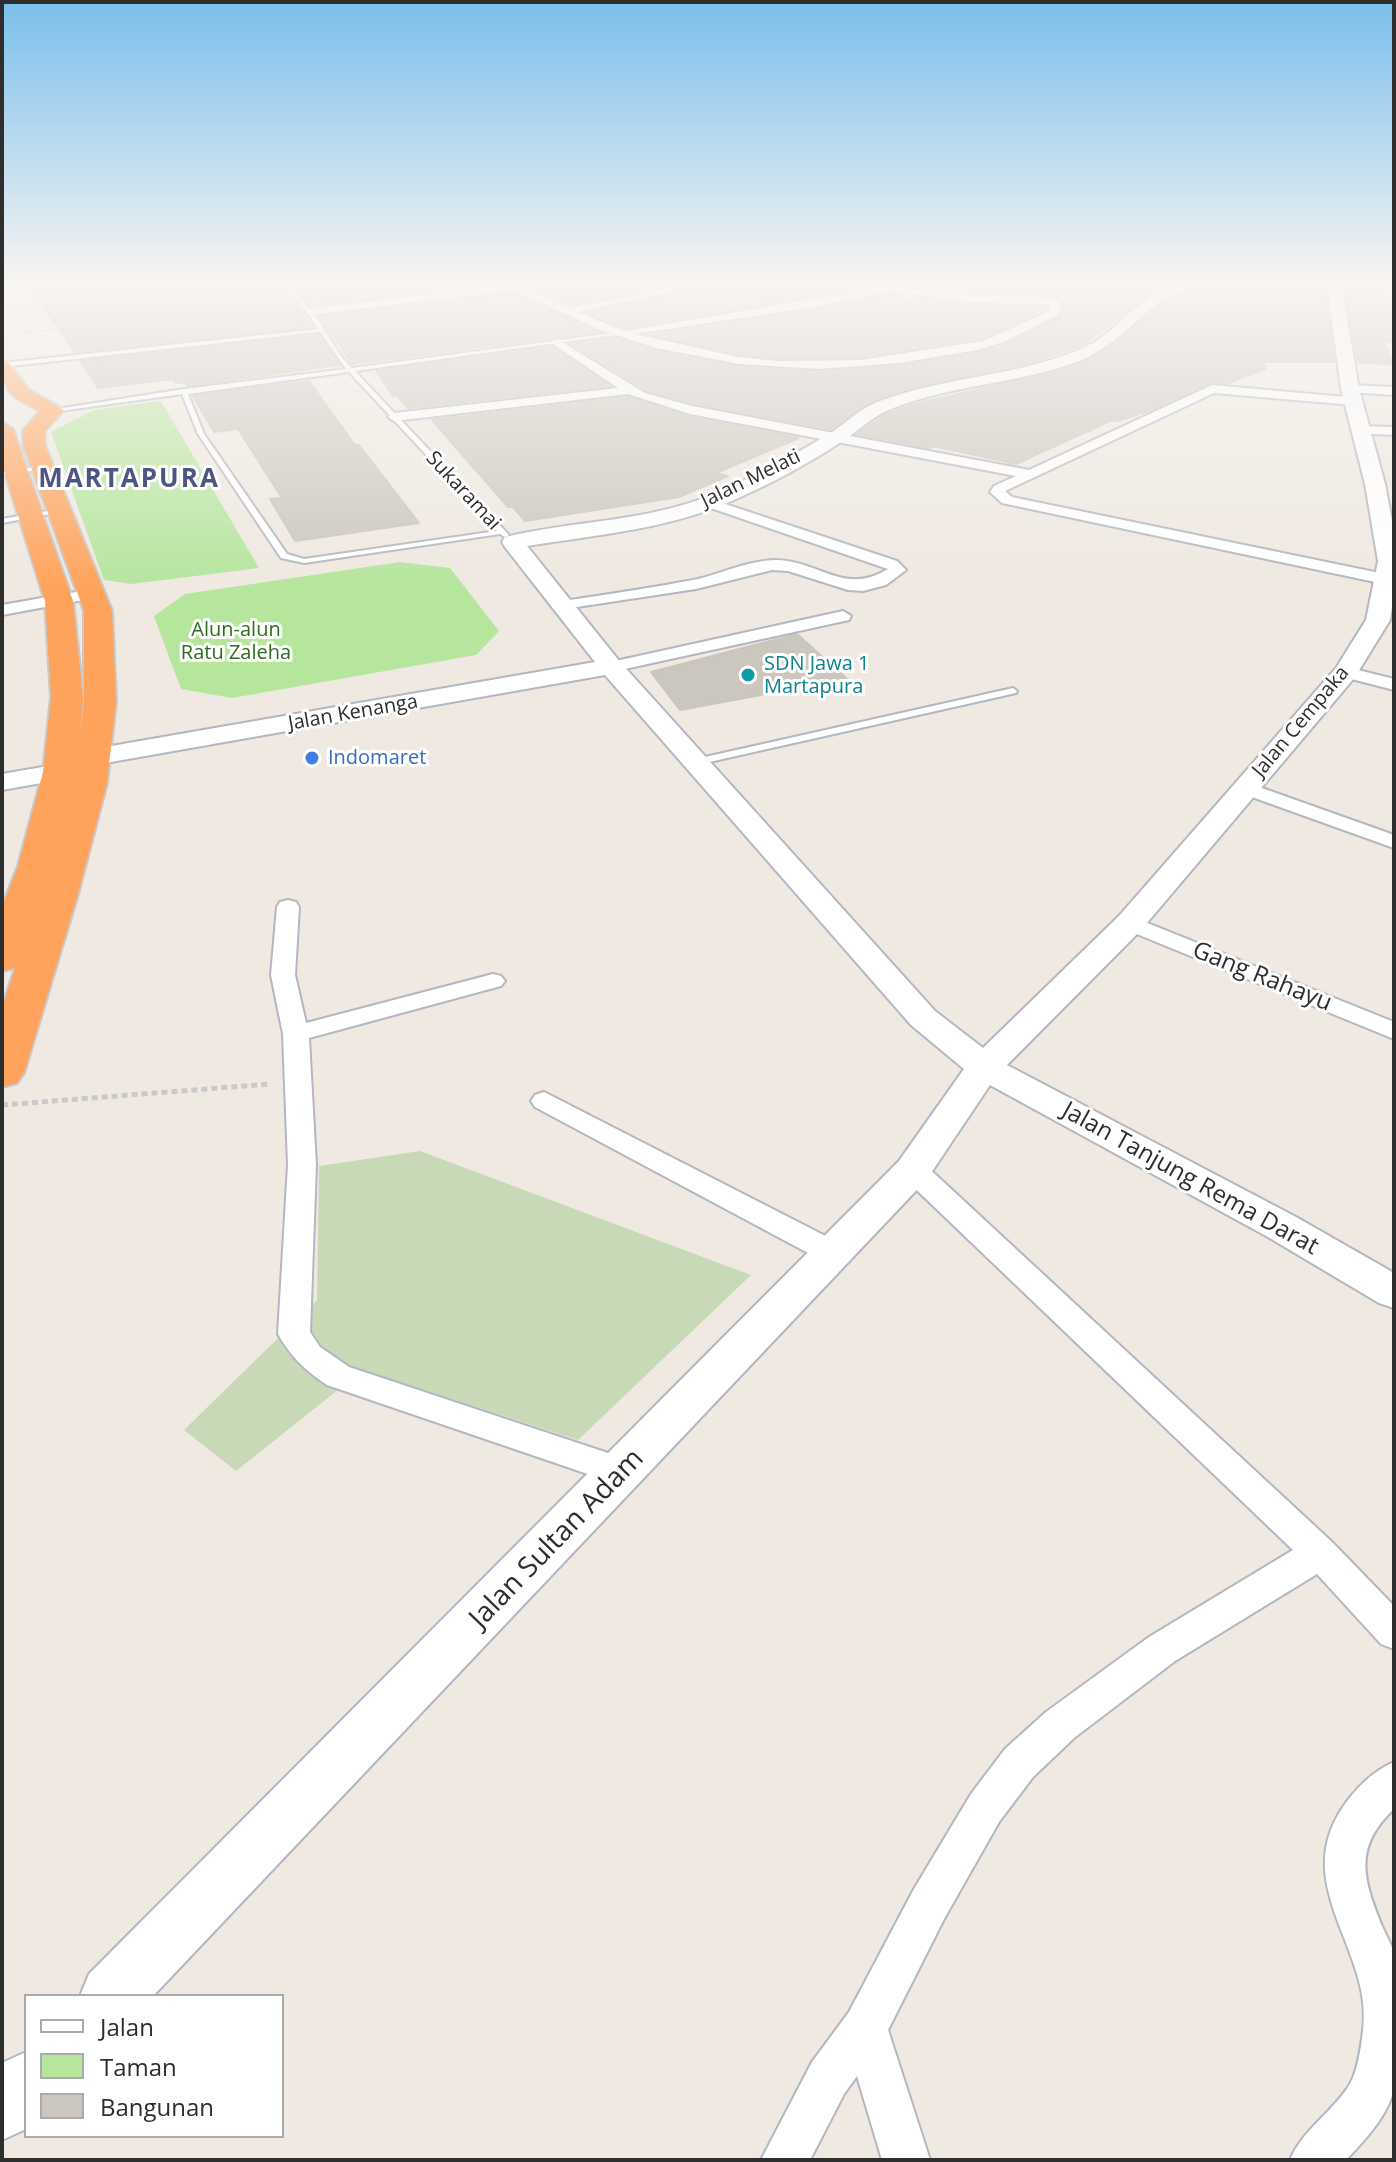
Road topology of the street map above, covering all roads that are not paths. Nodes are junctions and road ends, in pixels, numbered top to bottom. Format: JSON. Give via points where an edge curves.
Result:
{"nodes":[{"id":1,"x":16,"y":386,"type":"edge"},
{"id":2,"x":221,"y":386,"type":"edge"},
{"id":3,"x":365,"y":386,"type":"edge"},
{"id":4,"x":624,"y":386,"type":"edge"},
{"id":5,"x":960,"y":386,"type":"edge"},
{"id":6,"x":1351,"y":386,"type":"edge"},
{"id":7,"x":630,"y":390,"type":"junction"},
{"id":8,"x":184,"y":391,"type":"junction"},
{"id":9,"x":1394,"y":391,"type":"edge"},
{"id":10,"x":1352,"y":395,"type":"junction"},
{"id":11,"x":53,"y":410,"type":"junction"},
{"id":12,"x":394,"y":417,"type":"junction"},
{"id":13,"x":1360,"y":430,"type":"junction"},
{"id":14,"x":1394,"y":431,"type":"edge"},
{"id":15,"x":837,"y":438,"type":"junction"},
{"id":16,"x":12,"y":454,"type":"edge"},
{"id":17,"x":1029,"y":474,"type":"junction"},
{"id":18,"x":710,"y":503,"type":"junction"},
{"id":19,"x":31,"y":516,"type":"edge"},
{"id":20,"x":1390,"y":531,"type":"edge"},
{"id":21,"x":507,"y":537,"type":"junction"},
{"id":22,"x":1390,"y":588,"type":"edge"},
{"id":23,"x":93,"y":594,"type":"junction"},
{"id":24,"x":59,"y":601,"type":"junction"},
{"id":25,"x":563,"y":606,"type":"junction"},
{"id":26,"x":2,"y":610,"type":"edge"},
{"id":27,"x":843,"y":616,"type":"dead end"},
{"id":28,"x":611,"y":667,"type":"junction"},
{"id":29,"x":1346,"y":672,"type":"junction"},
{"id":30,"x":1394,"y":685,"type":"edge"},
{"id":31,"x":1013,"y":691,"type":"dead end"},
{"id":32,"x":94,"y":757,"type":"junction"},
{"id":33,"x":696,"y":762,"type":"junction"},
{"id":34,"x":60,"y":772,"type":"junction"},
{"id":35,"x":2,"y":782,"type":"edge"},
{"id":36,"x":1245,"y":788,"type":"junction"},
{"id":37,"x":1394,"y":842,"type":"edge"},
{"id":38,"x":288,"y":907,"type":"dead end"},
{"id":39,"x":1130,"y":923,"type":"junction"},
{"id":40,"x":8,"y":924,"type":"edge"},
{"id":41,"x":2,"y":959,"type":"edge"},
{"id":42,"x":493,"y":981,"type":"dead end"},
{"id":43,"x":1394,"y":1031,"type":"edge"},
{"id":44,"x":296,"y":1034,"type":"junction"},
{"id":45,"x":984,"y":1067,"type":"junction"},
{"id":46,"x":2,"y":1073,"type":"edge"},
{"id":47,"x":544,"y":1101,"type":"dead end"},
{"id":48,"x":913,"y":1170,"type":"junction"},
{"id":49,"x":833,"y":1253,"type":"junction"},
{"id":50,"x":1394,"y":1292,"type":"edge"},
{"id":51,"x":623,"y":1472,"type":"junction"},
{"id":52,"x":1320,"y":1553,"type":"junction"},
{"id":53,"x":1394,"y":1632,"type":"edge"},
{"id":54,"x":1394,"y":1782,"type":"edge"},
{"id":55,"x":113,"y":1994,"type":"edge"},
{"id":56,"x":865,"y":2028,"type":"junction"},
{"id":57,"x":24,"y":2086,"type":"edge"},
{"id":58,"x":2,"y":2108,"type":"edge"},
{"id":59,"x":785,"y":2160,"type":"edge"},
{"id":60,"x":906,"y":2160,"type":"edge"},
{"id":61,"x":1314,"y":2160,"type":"edge"}],
"edges":[{"from":1,"to":11,"type":"highway"},
{"from":2,"to":8,"type":"lane"},
{"from":3,"to":12,"type":"lane","name":"Sukaramai"},
{"from":4,"to":7,"type":"street"},
{"from":5,"to":15,"type":"street","name":"Jalan Melati","via":[[886,404]]},
{"from":6,"to":10,"type":"street","name":"Jalan Cempaka"},
{"from":7,"to":12,"type":"street"},
{"from":7,"to":15,"type":"street","via":[[690,410]]},
{"from":8,"to":11,"type":"lane"},
{"from":8,"to":21,"type":"lane","via":[[201,434],[284,556],[304,561]]},
{"from":9,"to":10,"type":"street"},
{"from":10,"to":13,"type":"street","name":"Jalan Cempaka"},
{"from":10,"to":17,"type":"street","via":[[1212,389]]},
{"from":11,"to":16,"type":"highway"},
{"from":12,"to":21,"type":"lane","name":"Sukaramai"},
{"from":13,"to":14,"type":"street"},
{"from":13,"to":20,"type":"street","name":"Jalan Cempaka"},
{"from":15,"to":17,"type":"street"},
{"from":15,"to":18,"type":"street","name":"Jalan Melati"},
{"from":16,"to":19,"type":"highway"},
{"from":17,"to":22,"type":"street","via":[[997,492],[1007,500]]},
{"from":18,"to":21,"type":"street","name":"Jalan Melati"},
{"from":18,"to":25,"type":"street","via":[[898,570],[852,586],[772,565],[696,584]]},
{"from":19,"to":23,"type":"highway"},
{"from":19,"to":24,"type":"highway"},
{"from":20,"to":22,"type":"street","name":"Jalan Cempaka"},
{"from":21,"to":25,"type":"street","name":"Jalan Tanjung Rema Darat"},
{"from":22,"to":29,"type":"street","name":"Jalan Cempaka","via":[[1378,620]]},
{"from":23,"to":24,"type":"street"},
{"from":23,"to":32,"type":"highway","via":[[101,625]]},
{"from":24,"to":26,"type":"street"},
{"from":24,"to":34,"type":"highway","via":[[67,697]]},
{"from":25,"to":28,"type":"street","name":"Jalan Tanjung Rema Darat"},
{"from":27,"to":28,"type":"street"},
{"from":28,"to":32,"type":"street","name":"Jalan Kenanga"},
{"from":28,"to":33,"type":"street","name":"Jalan Tanjung Rema Darat"},
{"from":29,"to":30,"type":"street"},
{"from":29,"to":36,"type":"street","name":"Jalan Cempaka"},
{"from":31,"to":33,"type":"lane"},
{"from":32,"to":46,"type":"highway","via":[[59,894]]},
{"from":33,"to":45,"type":"street","name":"Jalan Tanjung Rema Darat","via":[[923,1018]]},
{"from":34,"to":35,"type":"street"},
{"from":34,"to":40,"type":"highway","via":[[36,866]]},
{"from":36,"to":37,"type":"street"},
{"from":36,"to":39,"type":"street","name":"Jalan Cempaka"},
{"from":38,"to":44,"type":"street","via":[[283,975]]},
{"from":39,"to":43,"type":"street","name":"Gang Rahayu"},
{"from":39,"to":45,"type":"street","name":"Jalan Cempaka"},
{"from":40,"to":41,"type":"highway"},
{"from":42,"to":44,"type":"street"},
{"from":44,"to":51,"type":"street","via":[[302,1165],[294,1334],[309,1356],[338,1376]]},
{"from":45,"to":48,"type":"street","name":"Jalan Sultan Adam"},
{"from":45,"to":50,"type":"street","name":"Jalan Tanjung Rema Darat"},
{"from":47,"to":49,"type":"street"},
{"from":48,"to":49,"type":"street","name":"Jalan Sultan Adam"},
{"from":48,"to":52,"type":"street"},
{"from":49,"to":51,"type":"street","name":"Jalan Sultan Adam"},
{"from":51,"to":55,"type":"street","name":"Jalan Sultan Adam"},
{"from":52,"to":53,"type":"street"},
{"from":52,"to":56,"type":"street","via":[[1162,1649],[1060,1725],[1019,1763],[985,1808],[929,1904]]},
{"from":54,"to":61,"type":"street","via":[[1363,1809],[1347,1838],[1343,1872],[1385,1995],[1383,2050],[1370,2095]]},
{"from":56,"to":59,"type":"street","via":[[828,2078]]},
{"from":56,"to":60,"type":"street"},
{"from":57,"to":58,"type":"street"}]}
